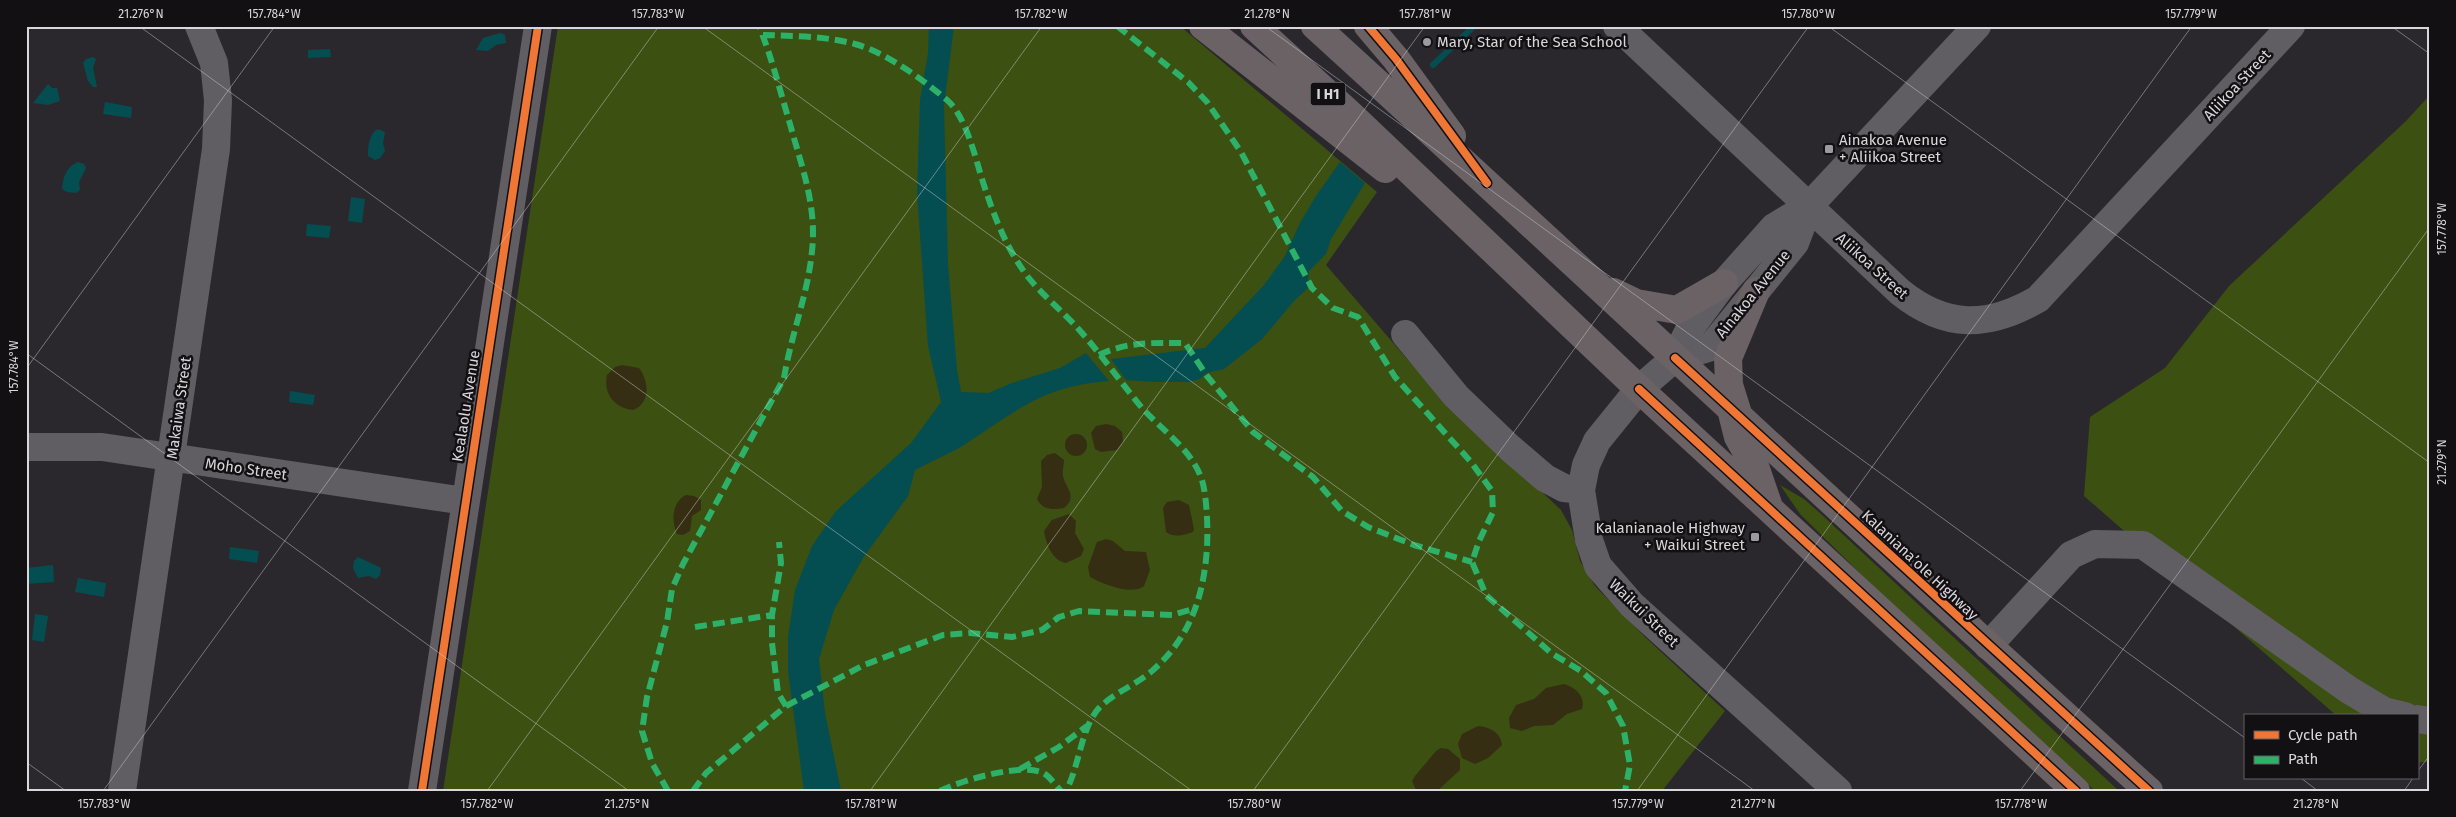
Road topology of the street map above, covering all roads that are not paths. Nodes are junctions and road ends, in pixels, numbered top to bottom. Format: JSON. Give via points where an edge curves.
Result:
{"nodes":[{"id":1,"x":199,"y":26,"type":"edge"},
{"id":2,"x":538,"y":26,"type":"edge"},
{"id":3,"x":1203,"y":26,"type":"edge"},
{"id":4,"x":1254,"y":26,"type":"edge"},
{"id":5,"x":1315,"y":26,"type":"edge"},
{"id":6,"x":1368,"y":26,"type":"edge"},
{"id":7,"x":1617,"y":26,"type":"edge"},
{"id":8,"x":2292,"y":26,"type":"edge"},
{"id":9,"x":1971,"y":28,"type":"edge"},
{"id":10,"x":1487,"y":183,"type":"junction"},
{"id":11,"x":1809,"y":206,"type":"junction"},
{"id":12,"x":1511,"y":268,"type":"junction"},
{"id":13,"x":1588,"y":277,"type":"junction"},
{"id":14,"x":1724,"y":283,"type":"junction"},
{"id":15,"x":1756,"y":291,"type":"junction"},
{"id":16,"x":1405,"y":334,"type":"dead end"},
{"id":17,"x":1674,"y":358,"type":"junction"},
{"id":18,"x":1639,"y":389,"type":"junction"},
{"id":19,"x":1735,"y":413,"type":"junction"},
{"id":20,"x":26,"y":447,"type":"edge"},
{"id":21,"x":172,"y":458,"type":"junction"},
{"id":22,"x":1581,"y":490,"type":"junction"},
{"id":23,"x":465,"y":500,"type":"junction"},
{"id":24,"x":1769,"y":508,"type":"junction"},
{"id":25,"x":1988,"y":646,"type":"junction"},
{"id":26,"x":2397,"y":714,"type":"edge"},
{"id":27,"x":122,"y":791,"type":"edge"},
{"id":28,"x":422,"y":791,"type":"edge"},
{"id":29,"x":1838,"y":791,"type":"edge"},
{"id":30,"x":2076,"y":791,"type":"edge"},
{"id":31,"x":2149,"y":791,"type":"edge"}],
"edges":[{"from":1,"to":21,"type":"street","name":"Makaiwa Street","via":[[214,63],[218,100],[216,149]]},
{"from":2,"to":23,"type":"street","name":"Kealaolu Avenue"},
{"from":3,"to":12,"type":"highway"},
{"from":4,"to":12,"type":"highway","number":"I H1"},
{"from":5,"to":10,"type":"highway","number":"I H1"},
{"from":6,"to":10,"type":"highway"},
{"from":7,"to":11,"type":"street","name":"Aliikoa Street"},
{"from":8,"to":11,"type":"street","name":"Aliikoa Street","via":[[2059,277],[2038,298],[2017,311],[1972,322],[1920,306],[1900,292]]},
{"from":9,"to":11,"type":"street","name":"Ainakoa Avenue"},
{"from":10,"to":13,"type":"highway","number":"I H1"},
{"from":11,"to":14,"type":"street","name":"Ainakoa Avenue","via":[[1774,227]]},
{"from":11,"to":15,"type":"street","name":"Ainakoa Avenue","via":[[1795,243]]},
{"from":12,"to":18,"type":"highway","number":"I H1"},
{"from":13,"to":14,"type":"highway","via":[[1636,303],[1668,310],[1682,308]]},
{"from":13,"to":17,"type":"highway","number":"I H1"},
{"from":14,"to":17,"type":"street","name":"Ainakoa Avenue","via":[[1689,330]]},
{"from":15,"to":17,"type":"street","name":"Ainakoa Avenue","via":[[1711,347]]},
{"from":15,"to":19,"type":"highway","via":[[1728,358]]},
{"from":16,"to":22,"type":"street","via":[[1456,396],[1510,448],[1545,478],[1564,488]]},
{"from":17,"to":18,"type":"street","name":"Ainakoa Avenue"},
{"from":17,"to":19,"type":"highway","name":"Kalaniana’ole Highway"},
{"from":18,"to":22,"type":"street","name":"Waikui Street","via":[[1597,441],[1586,465]]},
{"from":18,"to":24,"type":"highway"},
{"from":19,"to":24,"type":"highway","via":[[1738,437],[1756,469]]},
{"from":19,"to":25,"type":"highway","name":"Kalaniana’ole Highway"},
{"from":20,"to":21,"type":"street","name":"Moho Street","via":[[102,447]]},
{"from":21,"to":23,"type":"street","name":"Moho Street"},
{"from":21,"to":27,"type":"street","name":"Makaiwa Street"},
{"from":22,"to":29,"type":"street","name":"Waikui Street","via":[[1589,540],[1598,566],[1614,585],[1632,605]]},
{"from":23,"to":28,"type":"street","name":"Kealaolu Avenue"},
{"from":24,"to":30,"type":"highway"},
{"from":25,"to":26,"type":"street","via":[[2071,555],[2095,544],[2143,545],[2349,690],[2384,711]]},
{"from":25,"to":31,"type":"highway","name":"Kalaniana’ole Highway"}]}
